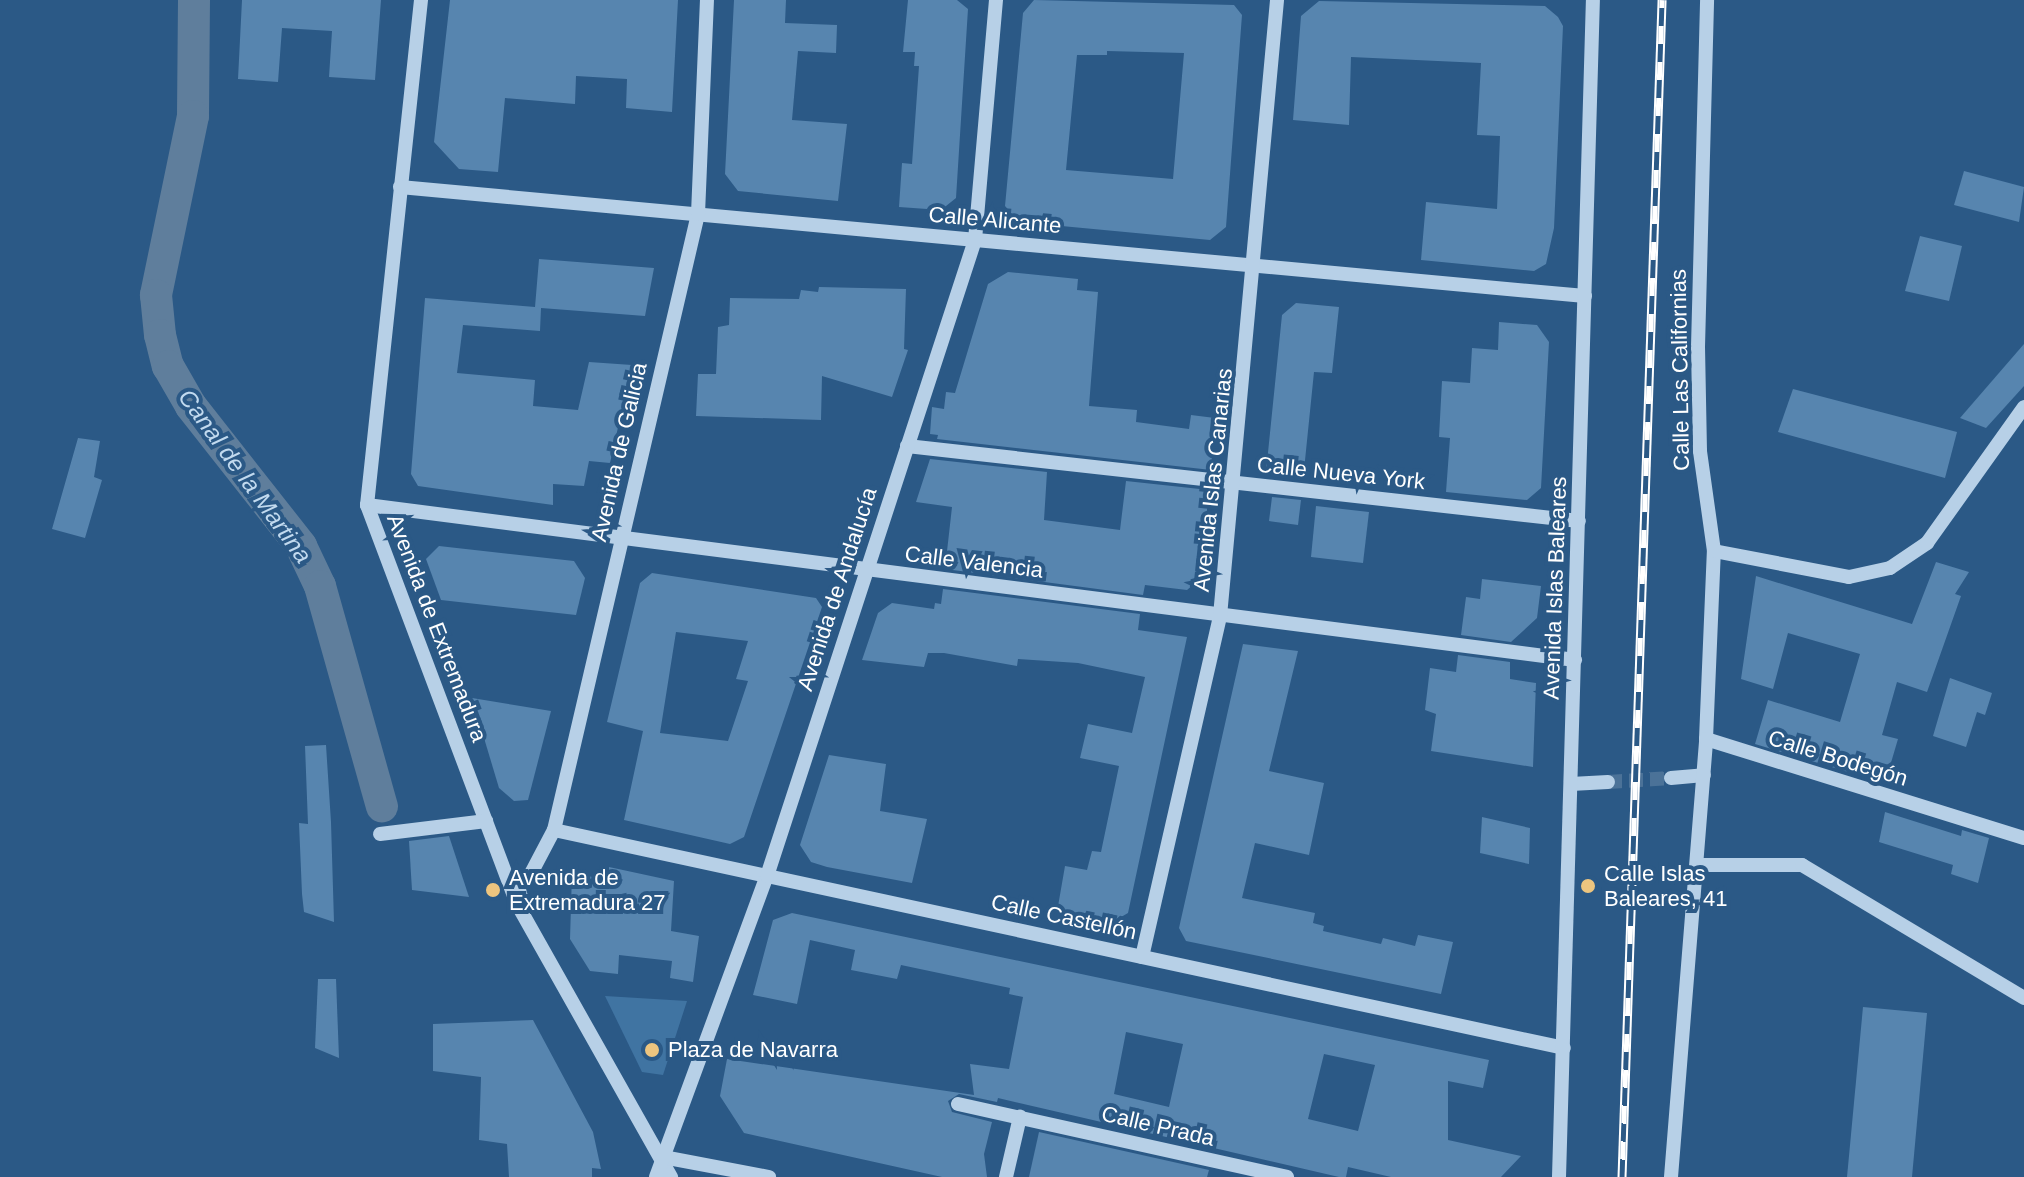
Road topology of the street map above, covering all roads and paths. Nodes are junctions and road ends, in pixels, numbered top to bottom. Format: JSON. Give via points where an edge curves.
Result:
{"nodes":[{"id":1,"x":421,"y":0,"type":"edge"},
{"id":2,"x":707,"y":0,"type":"edge"},
{"id":3,"x":996,"y":0,"type":"edge"},
{"id":4,"x":1277,"y":0,"type":"edge"},
{"id":5,"x":1593,"y":0,"type":"edge"},
{"id":6,"x":1707,"y":0,"type":"edge"},
{"id":7,"x":400,"y":187,"type":"junction"},
{"id":8,"x":698,"y":214,"type":"junction"},
{"id":9,"x":975,"y":240,"type":"junction"},
{"id":10,"x":1256,"y":266,"type":"junction"},
{"id":11,"x":1585,"y":296,"type":"junction"},
{"id":12,"x":2024,"y":407,"type":"edge"},
{"id":13,"x":907,"y":446,"type":"junction"},
{"id":14,"x":1236,"y":484,"type":"junction"},
{"id":15,"x":367,"y":505,"type":"junction"},
{"id":16,"x":1579,"y":521,"type":"junction"},
{"id":17,"x":622,"y":538,"type":"junction"},
{"id":18,"x":1714,"y":551,"type":"junction"},
{"id":19,"x":867,"y":570,"type":"junction"},
{"id":20,"x":1220,"y":616,"type":"junction"},
{"id":21,"x":1575,"y":660,"type":"junction"},
{"id":22,"x":1706,"y":739,"type":"junction"},
{"id":23,"x":1704,"y":775,"type":"junction"},
{"id":24,"x":1671,"y":778,"type":"tunnel mouth"},
{"id":25,"x":1608,"y":782,"type":"tunnel mouth"},
{"id":26,"x":1571,"y":784,"type":"junction"},
{"id":27,"x":486,"y":821,"type":"junction"},
{"id":28,"x":554,"y":830,"type":"junction"},
{"id":29,"x":380,"y":834,"type":"dead end"},
{"id":30,"x":2024,"y":838,"type":"edge"},
{"id":31,"x":1697,"y":865,"type":"junction"},
{"id":32,"x":767,"y":876,"type":"junction"},
{"id":33,"x":516,"y":902,"type":"junction"},
{"id":34,"x":1142,"y":957,"type":"junction"},
{"id":35,"x":2024,"y":998,"type":"edge"},
{"id":36,"x":1564,"y":1048,"type":"junction"},
{"id":37,"x":958,"y":1104,"type":"dead end"},
{"id":38,"x":1020,"y":1117,"type":"junction"},
{"id":39,"x":663,"y":1157,"type":"junction"},
{"id":40,"x":1559,"y":1176,"type":"edge"},
{"id":41,"x":656,"y":1177,"type":"edge"},
{"id":42,"x":671,"y":1177,"type":"edge"},
{"id":43,"x":769,"y":1177,"type":"edge"},
{"id":44,"x":1006,"y":1177,"type":"edge"},
{"id":45,"x":1287,"y":1177,"type":"edge"},
{"id":46,"x":1671,"y":1177,"type":"edge"}],
"edges":[{"from":1,"to":7,"type":"street","name":"Avenida de Extremadura"},
{"from":2,"to":8,"type":"street","name":"Avenida de Galicia"},
{"from":3,"to":9,"type":"street","name":"Avenida de Andalucía"},
{"from":4,"to":10,"type":"street","name":"Avenida Islas Canarias"},
{"from":5,"to":11,"type":"street","name":"Avenida Islas Baleares"},
{"from":6,"to":18,"type":"street","name":"Calle Las Californias","via":[[1698,347],[1700,451]]},
{"from":7,"to":8,"type":"street","name":"Calle Alicante"},
{"from":7,"to":15,"type":"street","name":"Avenida de Extremadura"},
{"from":8,"to":9,"type":"street","name":"Calle Alicante"},
{"from":8,"to":17,"type":"street","name":"Avenida de Galicia"},
{"from":9,"to":10,"type":"street","name":"Calle Alicante"},
{"from":9,"to":13,"type":"street","name":"Avenida de Andalucía"},
{"from":10,"to":11,"type":"street","name":"Calle Alicante"},
{"from":10,"to":14,"type":"street","name":"Avenida Islas Canarias"},
{"from":11,"to":16,"type":"street","name":"Avenida Islas Baleares"},
{"from":12,"to":18,"type":"street","via":[[1927,543],[1890,568],[1849,577]]},
{"from":13,"to":14,"type":"street","name":"Calle Nueva York"},
{"from":13,"to":19,"type":"street","name":"Avenida de Andalucía"},
{"from":14,"to":16,"type":"street","name":"Calle Nueva York"},
{"from":14,"to":20,"type":"street","name":"Avenida Islas Canarias"},
{"from":15,"to":17,"type":"street","name":"Calle Valencia"},
{"from":15,"to":27,"type":"street","name":"Avenida de Extremadura"},
{"from":16,"to":21,"type":"street","name":"Avenida Islas Baleares"},
{"from":17,"to":19,"type":"street","name":"Calle Valencia"},
{"from":17,"to":28,"type":"street","name":"Avenida de Galicia"},
{"from":18,"to":22,"type":"street","name":"Calle Las Californias"},
{"from":19,"to":20,"type":"street","name":"Calle Valencia"},
{"from":19,"to":32,"type":"street","name":"Avenida de Andalucía"},
{"from":20,"to":21,"type":"street","name":"Calle Valencia"},
{"from":20,"to":34,"type":"street","name":"Avenida Islas Canarias"},
{"from":21,"to":26,"type":"street","name":"Avenida Islas Baleares"},
{"from":22,"to":23,"type":"street"},
{"from":22,"to":30,"type":"street","name":"Calle Bodegón"},
{"from":23,"to":24,"type":"street"},
{"from":23,"to":31,"type":"street"},
{"from":25,"to":26,"type":"street"},
{"from":26,"to":36,"type":"street","name":"Avenida Islas Baleares"},
{"from":27,"to":29,"type":"street"},
{"from":27,"to":33,"type":"street","name":"Avenida de Extremadura"},
{"from":28,"to":32,"type":"street","name":"Calle Castellón"},
{"from":28,"to":33,"type":"street","name":"Avenida de Galicia"},
{"from":31,"to":35,"type":"street","via":[[1802,865]]},
{"from":31,"to":46,"type":"street"},
{"from":32,"to":34,"type":"street","name":"Calle Castellón"},
{"from":32,"to":39,"type":"street","name":"Avenida de Andalucía"},
{"from":33,"to":39,"type":"street","name":"Avenida de Extremadura","via":[[620,1094]]},
{"from":34,"to":36,"type":"street","name":"Calle Castellón"},
{"from":36,"to":40,"type":"street","name":"Avenida Islas Baleares"},
{"from":37,"to":38,"type":"street","name":"Calle Prada"},
{"from":38,"to":44,"type":"street"},
{"from":38,"to":45,"type":"street","name":"Calle Prada"},
{"from":39,"to":41,"type":"street"},
{"from":39,"to":42,"type":"street"},
{"from":39,"to":43,"type":"street"}]}
